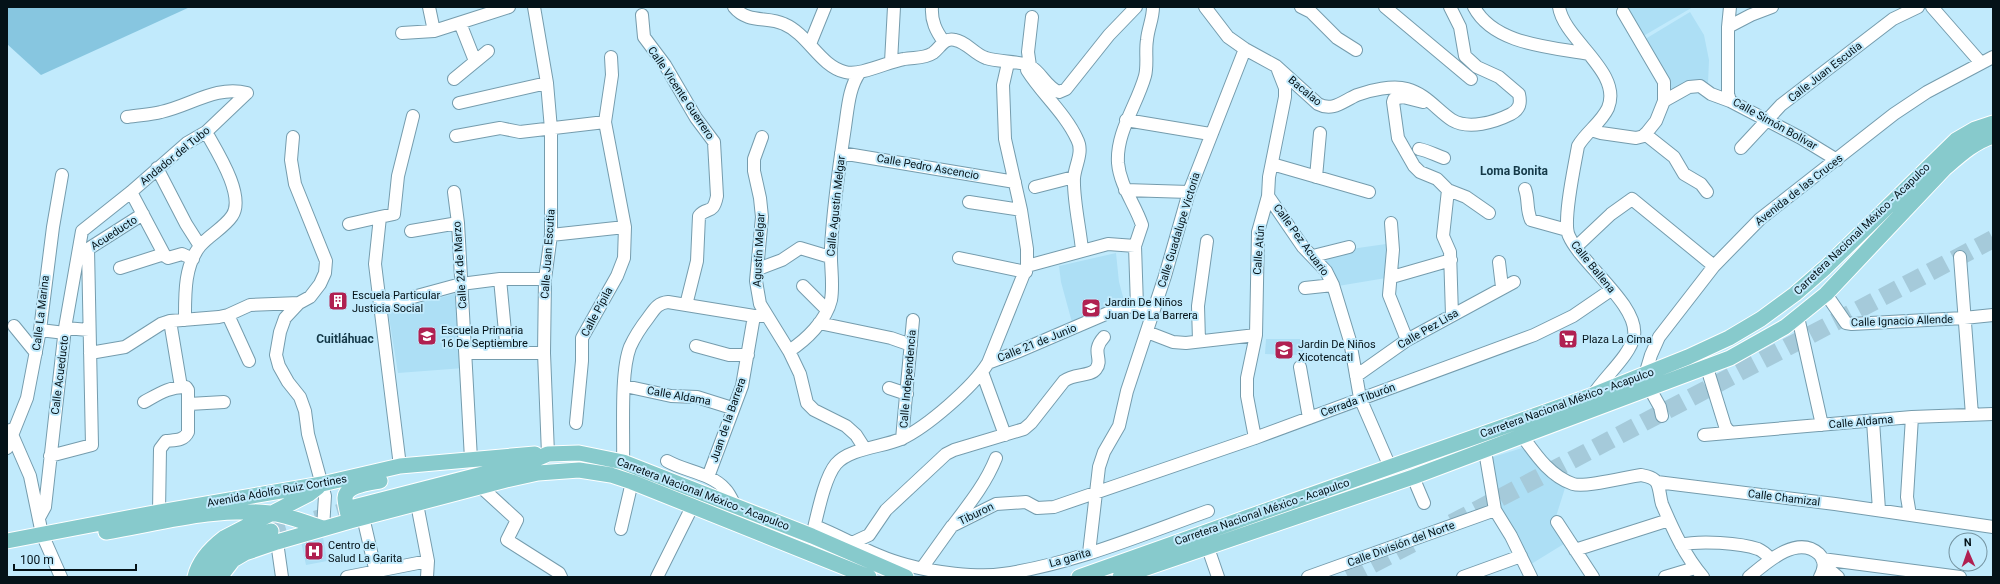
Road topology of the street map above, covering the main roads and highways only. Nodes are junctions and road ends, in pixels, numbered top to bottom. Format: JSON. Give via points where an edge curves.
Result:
{"nodes":[{"id":1,"x":1993,"y":123,"type":"edge"},
{"id":2,"x":1993,"y":136,"type":"edge"},
{"id":3,"x":1772,"y":311,"type":"junction"},
{"id":4,"x":1785,"y":327,"type":"junction"},
{"id":5,"x":1595,"y":402,"type":"junction"},
{"id":6,"x":548,"y":454,"type":"junction"},
{"id":7,"x":400,"y":466,"type":"junction"},
{"id":8,"x":322,"y":484,"type":"junction"},
{"id":9,"x":216,"y":513,"type":"junction"},
{"id":10,"x":272,"y":513,"type":"junction"},
{"id":11,"x":356,"y":515,"type":"junction"},
{"id":12,"x":323,"y":528,"type":"junction"},
{"id":13,"x":274,"y":537,"type":"junction"},
{"id":14,"x":44,"y":538,"type":"junction"},
{"id":15,"x":224,"y":538,"type":"junction"},
{"id":16,"x":7,"y":541,"type":"edge"},
{"id":17,"x":7,"y":550,"type":"edge"},
{"id":18,"x":195,"y":577,"type":"edge"},
{"id":19,"x":205,"y":577,"type":"edge"},
{"id":20,"x":220,"y":577,"type":"edge"},
{"id":21,"x":869,"y":577,"type":"edge"},
{"id":22,"x":906,"y":577,"type":"edge"},
{"id":23,"x":1079,"y":577,"type":"edge"},
{"id":24,"x":1120,"y":577,"type":"edge"}],
"edges":[{"from":1,"to":3,"type":"main road","name":"Carretera Nacional México - Acapulco","via":[[1975,129],[1956,140],[1824,268]]},
{"from":2,"to":4,"type":"main road","name":"Carretera Nacional México - Acapulco","via":[[1960,154],[1826,294]]},
{"from":3,"to":4,"type":"main road"},
{"from":3,"to":5,"type":"main road","name":"Carretera Nacional México - Acapulco","via":[[1730,338],[1645,375]]},
{"from":4,"to":5,"type":"main road","name":"Carretera Nacional México - Acapulco","via":[[1707,368],[1650,389]]},
{"from":5,"to":23,"type":"main road","name":"Carretera Nacional México - Acapulco","via":[[1390,467]]},
{"from":5,"to":24,"type":"main road","name":"Carretera Nacional México - Acapulco","via":[[1523,437]]},
{"from":6,"to":7,"type":"main road","name":"Avenida Adolfo Ruiz Cortines","via":[[528,453]]},
{"from":6,"to":11,"type":"main road","name":"Carretera Nacional México - Acapulco"},
{"from":6,"to":22,"type":"main road","name":"Carretera Nacional México - Acapulco","via":[[579,452],[623,462],[736,508],[814,531]]},
{"from":7,"to":8,"type":"main road","name":"Avenida Adolfo Ruiz Cortines"},
{"from":7,"to":11,"type":"main road","via":[[395,477],[352,488],[347,492],[345,498]]},
{"from":8,"to":10,"type":"main road","via":[[310,494]]},
{"from":8,"to":14,"type":"main road","name":"Avenida Adolfo Ruiz Cortines","via":[[159,512]]},
{"from":9,"to":10,"type":"main road","name":"Avenida Adolfo Ruiz Cortines"},
{"from":9,"to":14,"type":"main road","name":"Avenida Adolfo Ruiz Cortines"},
{"from":9,"to":15,"type":"main road","via":[[222,518],[226,528]]},
{"from":10,"to":12,"type":"main road","name":"Avenida Adolfo Ruiz Cortines"},
{"from":10,"to":15,"type":"main road"},
{"from":11,"to":12,"type":"main road","name":"Carretera Nacional México - Acapulco"},
{"from":11,"to":21,"type":"main road","name":"Carretera Nacional México - Acapulco","via":[[417,504],[538,473],[579,470],[611,475],[632,482]]},
{"from":12,"to":13,"type":"main road","name":"Carretera Nacional México - Acapulco"},
{"from":13,"to":19,"type":"main road","via":[[229,548],[218,556]]},
{"from":13,"to":20,"type":"main road","via":[[233,560]]},
{"from":14,"to":16,"type":"main road","name":"Avenida Adolfo Ruiz Cortines"},
{"from":14,"to":17,"type":"main road","name":"Avenida Adolfo Ruiz Cortines"},
{"from":15,"to":18,"type":"main road","via":[[212,547],[198,566]]}]}
